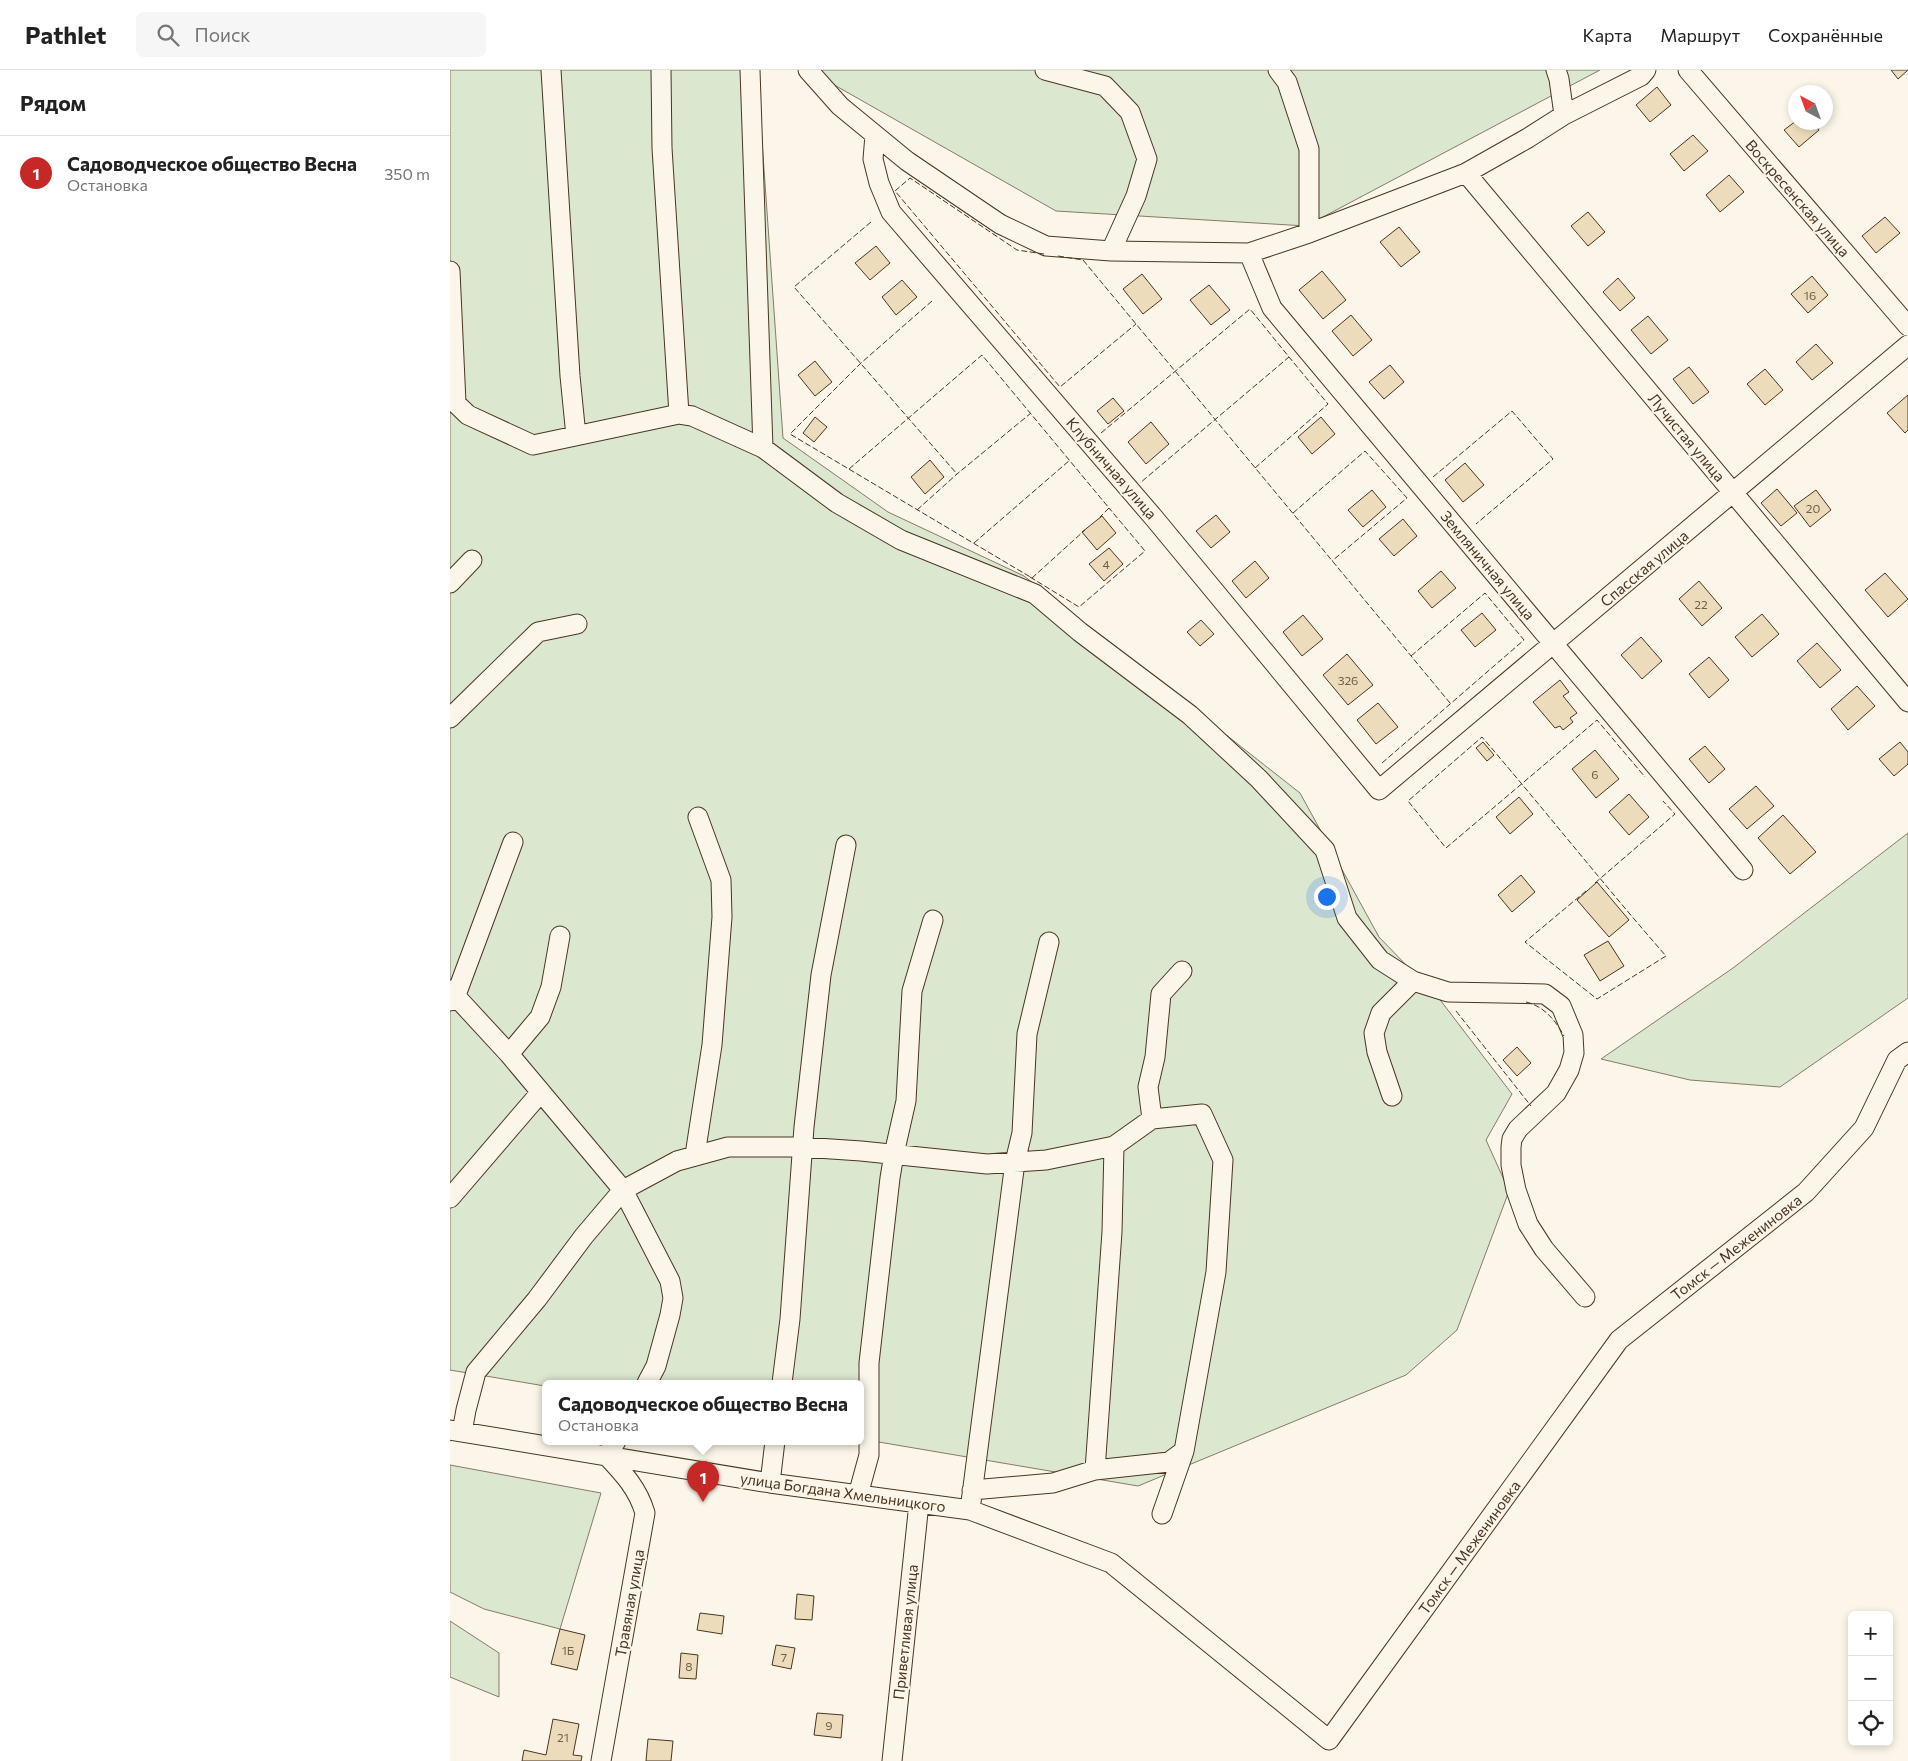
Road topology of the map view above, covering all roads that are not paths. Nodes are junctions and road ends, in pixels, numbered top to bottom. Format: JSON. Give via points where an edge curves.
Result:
{"nodes":[{"id":1,"x":551,"y":70,"type":"edge"},
{"id":2,"x":661,"y":70,"type":"edge"},
{"id":3,"x":750,"y":70,"type":"edge"},
{"id":4,"x":808,"y":70,"type":"edge"},
{"id":5,"x":1045,"y":70,"type":"edge"},
{"id":6,"x":1278,"y":70,"type":"edge"},
{"id":7,"x":1556,"y":70,"type":"edge"},
{"id":8,"x":1646,"y":70,"type":"edge"},
{"id":9,"x":1688,"y":70,"type":"edge"},
{"id":10,"x":1564,"y":115,"type":"junction"},
{"id":11,"x":875,"y":135,"type":"junction"},
{"id":12,"x":1466,"y":173,"type":"junction"},
{"id":13,"x":1309,"y":233,"type":"junction"},
{"id":14,"x":1111,"y":251,"type":"junction"},
{"id":15,"x":1249,"y":252,"type":"junction"},
{"id":16,"x":450,"y":272,"type":"edge"},
{"id":17,"x":1908,"y":326,"type":"edge"},
{"id":18,"x":1908,"y":345,"type":"edge"},
{"id":19,"x":453,"y":401,"type":"edge"},
{"id":20,"x":679,"y":414,"type":"junction"},
{"id":21,"x":576,"y":436,"type":"junction"},
{"id":22,"x":763,"y":448,"type":"junction"},
{"id":23,"x":1733,"y":492,"type":"junction"},
{"id":24,"x":472,"y":560,"type":"dead end"},
{"id":25,"x":450,"y":583,"type":"edge"},
{"id":26,"x":577,"y":624,"type":"dead end"},
{"id":27,"x":1554,"y":643,"type":"junction"},
{"id":28,"x":1908,"y":702,"type":"edge"},
{"id":29,"x":450,"y":718,"type":"edge"},
{"id":30,"x":1379,"y":790,"type":"joint"},
{"id":31,"x":698,"y":817,"type":"dead end"},
{"id":32,"x":513,"y":842,"type":"dead end"},
{"id":33,"x":846,"y":845,"type":"dead end"},
{"id":34,"x":1742,"y":870,"type":"dead end"},
{"id":35,"x":933,"y":920,"type":"dead end"},
{"id":36,"x":560,"y":936,"type":"dead end"},
{"id":37,"x":1049,"y":942,"type":"dead end"},
{"id":38,"x":1182,"y":971,"type":"dead end"},
{"id":39,"x":1413,"y":981,"type":"junction"},
{"id":40,"x":452,"y":995,"type":"edge"},
{"id":41,"x":1908,"y":1052,"type":"edge"},
{"id":42,"x":509,"y":1054,"type":"junction"},
{"id":43,"x":541,"y":1092,"type":"junction"},
{"id":44,"x":1392,"y":1096,"type":"dead end"},
{"id":45,"x":1152,"y":1119,"type":"junction"},
{"id":46,"x":1114,"y":1146,"type":"junction"},
{"id":47,"x":802,"y":1147,"type":"junction"},
{"id":48,"x":894,"y":1154,"type":"junction"},
{"id":49,"x":695,"y":1155,"type":"junction"},
{"id":50,"x":1014,"y":1162,"type":"junction"},
{"id":51,"x":623,"y":1190,"type":"junction"},
{"id":52,"x":450,"y":1198,"type":"edge"},
{"id":53,"x":1585,"y":1298,"type":"dead end"},
{"id":54,"x":649,"y":1380,"type":"edge"},
{"id":55,"x":782,"y":1380,"type":"edge"},
{"id":56,"x":456,"y":1431,"type":"edge"},
{"id":57,"x":542,"y":1440,"type":"edge"},
{"id":58,"x":584,"y":1445,"type":"edge"},
{"id":59,"x":775,"y":1445,"type":"edge"},
{"id":60,"x":612,"y":1448,"type":"edge"},
{"id":61,"x":1184,"y":1451,"type":"junction"},
{"id":62,"x":1095,"y":1470,"type":"junction"},
{"id":63,"x":770,"y":1483,"type":"junction"},
{"id":64,"x":972,"y":1490,"type":"junction"},
{"id":65,"x":858,"y":1495,"type":"junction"},
{"id":66,"x":919,"y":1503,"type":"junction"},
{"id":67,"x":970,"y":1510,"type":"junction"},
{"id":68,"x":1162,"y":1514,"type":"dead end"},
{"id":69,"x":602,"y":1761,"type":"edge"},
{"id":70,"x":892,"y":1761,"type":"edge"}],
"edges":[{"from":1,"to":21,"type":"street"},
{"from":2,"to":20,"type":"street","via":[[662,148]]},
{"from":3,"to":22,"type":"street"},
{"from":4,"to":11,"type":"street","via":[[840,106]]},
{"from":5,"to":14,"type":"street","via":[[1105,86],[1130,112],[1147,158],[1136,196]]},
{"from":6,"to":13,"type":"street","via":[[1287,82],[1309,149]]},
{"from":7,"to":10,"type":"street"},
{"from":8,"to":10,"type":"street"},
{"from":9,"to":17,"type":"street","name":"Воскресенская улица"},
{"from":10,"to":12,"type":"street"},
{"from":11,"to":14,"type":"street","via":[[907,161],[1000,224],[1046,246]]},
{"from":11,"to":30,"type":"street","name":"Клубничная улица","via":[[874,159],[879,183],[891,212],[1154,518]]},
{"from":12,"to":13,"type":"street"},
{"from":12,"to":23,"type":"street","name":"Лучистая улица"},
{"from":13,"to":15,"type":"street"},
{"from":14,"to":15,"type":"street"},
{"from":15,"to":27,"type":"street","name":"Земляничная улица","via":[[1272,308]]},
{"from":16,"to":19,"type":"street"},
{"from":18,"to":23,"type":"street","name":"Спасская улица"},
{"from":19,"to":21,"type":"street","via":[[468,415],[533,445]]},
{"from":20,"to":21,"type":"street"},
{"from":20,"to":22,"type":"street","via":[[692,416]]},
{"from":22,"to":39,"type":"street","via":[[838,503],[901,540],[1035,594],[1190,715],[1260,779],[1325,850],[1347,918],[1380,960]]},
{"from":23,"to":27,"type":"street","name":"Спасская улица"},
{"from":23,"to":28,"type":"street","name":"Лучистая улица"},
{"from":24,"to":25,"type":"street"},
{"from":26,"to":29,"type":"street","via":[[538,632]]},
{"from":27,"to":30,"type":"street","name":"Спасская улица"},
{"from":27,"to":34,"type":"street","name":"Земляничная улица"},
{"from":31,"to":49,"type":"street","via":[[721,880],[722,917],[712,1045]]},
{"from":32,"to":40,"type":"street"},
{"from":33,"to":47,"type":"street","via":[[821,975]]},
{"from":35,"to":48,"type":"street","via":[[912,991],[906,1101]]},
{"from":36,"to":42,"type":"street","via":[[551,987],[540,1017]]},
{"from":37,"to":50,"type":"street","via":[[1028,1034],[1022,1133]]},
{"from":38,"to":45,"type":"street","via":[[1161,994],[1148,1087]]},
{"from":39,"to":44,"type":"street","via":[[1381,1013],[1374,1033]]},
{"from":39,"to":53,"type":"street","via":[[1448,992],[1545,994],[1561,1006],[1573,1035],[1574,1053],[1569,1070],[1556,1093],[1518,1129],[1512,1139],[1511,1165],[1528,1224],[1544,1250]]},
{"from":40,"to":42,"type":"street"},
{"from":41,"to":67,"type":"street","name":"Томск — Межениновка","via":[[1897,1060],[1864,1128],[1806,1192],[1619,1340],[1329,1740],[1111,1563]]},
{"from":42,"to":43,"type":"street"},
{"from":43,"to":51,"type":"street"},
{"from":43,"to":52,"type":"street"},
{"from":45,"to":46,"type":"street"},
{"from":45,"to":61,"type":"street","via":[[1202,1114],[1223,1160],[1216,1272]]},
{"from":46,"to":50,"type":"street","via":[[1046,1160]]},
{"from":46,"to":62,"type":"street","via":[[1112,1232]]},
{"from":47,"to":48,"type":"street"},
{"from":47,"to":49,"type":"street","via":[[728,1147]]},
{"from":47,"to":55,"type":"street","via":[[790,1320]]},
{"from":48,"to":50,"type":"street","via":[[986,1164]]},
{"from":48,"to":65,"type":"street","via":[[869,1363],[869,1455]]},
{"from":49,"to":51,"type":"street"},
{"from":50,"to":64,"type":"street"},
{"from":51,"to":54,"type":"street","via":[[670,1281],[673,1298],[656,1366]]},
{"from":51,"to":56,"type":"street","via":[[476,1372],[466,1410]]},
{"from":56,"to":57,"type":"street","name":"улица Богдана Хмельницкого"},
{"from":58,"to":60,"type":"street","name":"улица Богдана Хмельницкого"},
{"from":59,"to":63,"type":"street"},
{"from":60,"to":63,"type":"street","name":"улица Богдана Хмельницкого"},
{"from":60,"to":69,"type":"street","name":"Травяная улица","via":[[641,1499],[645,1513]]},
{"from":61,"to":62,"type":"street","via":[[1169,1462]]},
{"from":61,"to":68,"type":"street"},
{"from":62,"to":64,"type":"street","via":[[1053,1483]]},
{"from":63,"to":65,"type":"street","name":"улица Богдана Хмельницкого"},
{"from":64,"to":67,"type":"street"},
{"from":65,"to":66,"type":"street","name":"улица Богдана Хмельницкого"},
{"from":66,"to":67,"type":"street","name":"улица Богдана Хмельницкого"},
{"from":66,"to":70,"type":"street","name":"Приветливая улица"}]}
